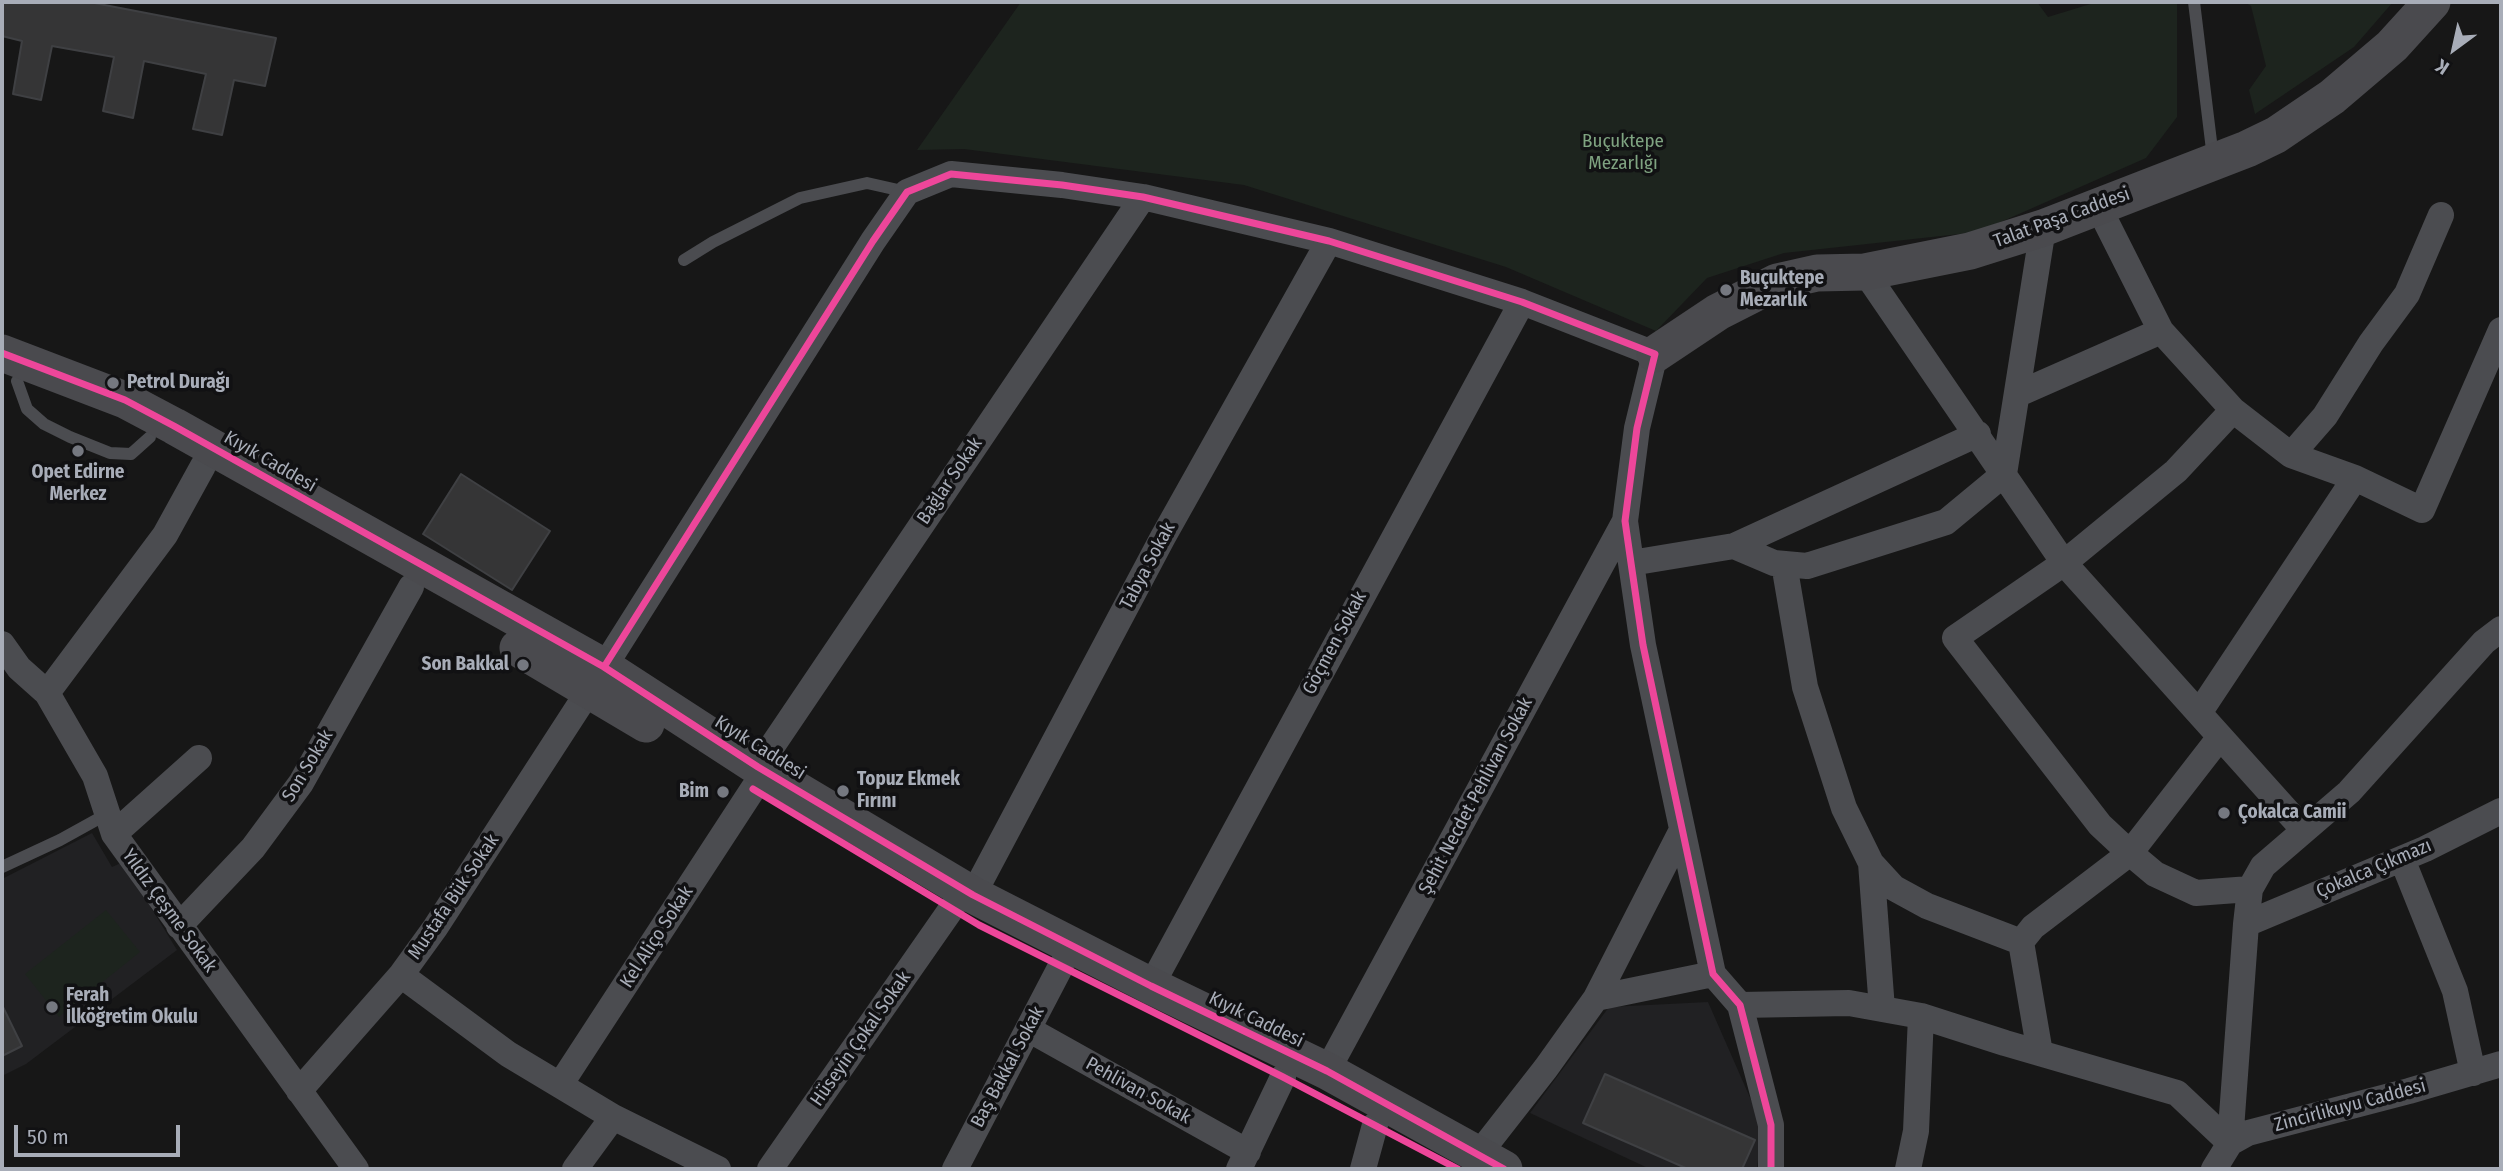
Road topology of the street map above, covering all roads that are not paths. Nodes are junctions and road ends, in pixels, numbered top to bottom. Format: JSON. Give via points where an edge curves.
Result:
{"nodes":[{"id":1,"x":2194,"y":2,"type":"edge"},
{"id":2,"x":2432,"y":2,"type":"edge"},
{"id":3,"x":2214,"y":162,"type":"junction"},
{"id":4,"x":907,"y":192,"type":"junction"},
{"id":5,"x":1143,"y":197,"type":"junction"},
{"id":6,"x":2098,"y":206,"type":"junction"},
{"id":7,"x":2441,"y":215,"type":"dead end"},
{"id":8,"x":2043,"y":228,"type":"junction"},
{"id":9,"x":1329,"y":241,"type":"junction"},
{"id":10,"x":684,"y":260,"type":"dead end"},
{"id":11,"x":1865,"y":272,"type":"junction"},
{"id":12,"x":1522,"y":302,"type":"junction"},
{"id":13,"x":2501,"y":330,"type":"edge"},
{"id":14,"x":2161,"y":331,"type":"junction"},
{"id":15,"x":1655,"y":354,"type":"junction"},
{"id":16,"x":7,"y":369,"type":"edge"},
{"id":17,"x":2018,"y":394,"type":"junction"},
{"id":18,"x":2232,"y":410,"type":"junction"},
{"id":19,"x":1978,"y":434,"type":"junction"},
{"id":20,"x":2291,"y":455,"type":"junction"},
{"id":21,"x":203,"y":466,"type":"junction"},
{"id":22,"x":2004,"y":474,"type":"junction"},
{"id":23,"x":2355,"y":478,"type":"junction"},
{"id":24,"x":1625,"y":521,"type":"junction"},
{"id":25,"x":1734,"y":546,"type":"junction"},
{"id":26,"x":1631,"y":563,"type":"junction"},
{"id":27,"x":2064,"y":563,"type":"junction"},
{"id":28,"x":1784,"y":564,"type":"junction"},
{"id":29,"x":411,"y":587,"type":"junction"},
{"id":30,"x":2501,"y":628,"type":"edge"},
{"id":31,"x":2,"y":644,"type":"edge"},
{"id":32,"x":10,"y":672,"type":"edge"},
{"id":33,"x":597,"y":678,"type":"junction"},
{"id":34,"x":47,"y":693,"type":"junction"},
{"id":35,"x":2199,"y":713,"type":"junction"},
{"id":36,"x":2220,"y":737,"type":"junction"},
{"id":37,"x":199,"y":758,"type":"dead end"},
{"id":38,"x":756,"y":778,"type":"junction"},
{"id":39,"x":2501,"y":811,"type":"edge"},
{"id":40,"x":111,"y":824,"type":"junction"},
{"id":41,"x":1682,"y":830,"type":"junction"},
{"id":42,"x":2304,"y":830,"type":"junction"},
{"id":43,"x":2130,"y":853,"type":"junction"},
{"id":44,"x":2402,"y":859,"type":"junction"},
{"id":45,"x":1871,"y":863,"type":"junction"},
{"id":46,"x":2,"y":867,"type":"edge"},
{"id":47,"x":2250,"y":889,"type":"junction"},
{"id":48,"x":963,"y":902,"type":"junction"},
{"id":49,"x":2246,"y":924,"type":"junction"},
{"id":50,"x":179,"y":926,"type":"junction"},
{"id":51,"x":2021,"y":942,"type":"junction"},
{"id":52,"x":1061,"y":966,"type":"junction"},
{"id":53,"x":1713,"y":974,"type":"junction"},
{"id":54,"x":401,"y":975,"type":"junction"},
{"id":55,"x":1151,"y":986,"type":"junction"},
{"id":56,"x":1596,"y":998,"type":"junction"},
{"id":57,"x":1740,"y":1005,"type":"junction"},
{"id":58,"x":1882,"y":1009,"type":"junction"},
{"id":59,"x":1921,"y":1016,"type":"junction"},
{"id":60,"x":1028,"y":1029,"type":"junction"},
{"id":61,"x":2040,"y":1054,"type":"junction"},
{"id":62,"x":2501,"y":1064,"type":"edge"},
{"id":63,"x":2473,"y":1073,"type":"junction"},
{"id":64,"x":1283,"y":1077,"type":"junction"},
{"id":65,"x":1321,"y":1083,"type":"junction"},
{"id":66,"x":560,"y":1085,"type":"junction"},
{"id":67,"x":299,"y":1091,"type":"junction"},
{"id":68,"x":613,"y":1117,"type":"junction"},
{"id":69,"x":1375,"y":1125,"type":"junction"},
{"id":70,"x":2230,"y":1143,"type":"junction"},
{"id":71,"x":1244,"y":1161,"type":"edge"},
{"id":72,"x":1480,"y":1165,"type":"edge"},
{"id":73,"x":356,"y":1169,"type":"edge"},
{"id":74,"x":575,"y":1169,"type":"edge"},
{"id":75,"x":716,"y":1169,"type":"edge"},
{"id":76,"x":770,"y":1169,"type":"edge"},
{"id":77,"x":955,"y":1169,"type":"edge"},
{"id":78,"x":1363,"y":1169,"type":"edge"},
{"id":79,"x":1770,"y":1169,"type":"edge"},
{"id":80,"x":1908,"y":1169,"type":"edge"},
{"id":81,"x":2214,"y":1169,"type":"edge"}],
"edges":[{"from":1,"to":3,"type":"lane"},
{"from":2,"to":3,"type":"main road","name":"Talat Paşa Caddesi","via":[[2392,46],[2333,97],[2276,135]]},
{"from":3,"to":6,"type":"main road","name":"Talat Paşa Caddesi"},
{"from":4,"to":5,"type":"street","via":[[951,174]]},
{"from":4,"to":10,"type":"lane","via":[[867,183],[800,198]]},
{"from":4,"to":33,"type":"street","name":"Mustafa Bük Sokak"},
{"from":5,"to":9,"type":"street"},
{"from":5,"to":38,"type":"street","name":"Bağlar Sokak"},
{"from":6,"to":8,"type":"main road","name":"Talat Paşa Caddesi"},
{"from":6,"to":14,"type":"street"},
{"from":7,"to":20,"type":"street","via":[[2407,294],[2325,416]]},
{"from":8,"to":11,"type":"main road","name":"Talat Paşa Caddesi","via":[[1970,251]]},
{"from":8,"to":17,"type":"street"},
{"from":9,"to":12,"type":"street"},
{"from":9,"to":48,"type":"street","name":"Tabya Sokak"},
{"from":11,"to":15,"type":"main road","name":"Talat Paşa Caddesi","via":[[1817,273],[1777,282],[1718,312]]},
{"from":11,"to":19,"type":"street"},
{"from":12,"to":15,"type":"street"},
{"from":12,"to":55,"type":"street","name":"Göçmen Sokak"},
{"from":13,"to":23,"type":"street","via":[[2422,510]]},
{"from":14,"to":17,"type":"street"},
{"from":14,"to":18,"type":"street"},
{"from":15,"to":24,"type":"street","via":[[1637,428]]},
{"from":16,"to":21,"type":"main road","name":"Kıyık Caddesi"},
{"from":16,"to":33,"type":"main road","name":"Kıyık Caddesi","via":[[125,400]]},
{"from":17,"to":22,"type":"street"},
{"from":18,"to":20,"type":"street"},
{"from":18,"to":27,"type":"street","via":[[2176,471]]},
{"from":19,"to":22,"type":"street"},
{"from":19,"to":25,"type":"street"},
{"from":20,"to":23,"type":"street"},
{"from":21,"to":29,"type":"main road","name":"Kıyık Caddesi"},
{"from":21,"to":34,"type":"street","via":[[165,535]]},
{"from":22,"to":27,"type":"street"},
{"from":22,"to":28,"type":"street","via":[[1946,522],[1807,566]]},
{"from":23,"to":35,"type":"street"},
{"from":24,"to":26,"type":"street"},
{"from":24,"to":65,"type":"street","name":"Şehit Necdet Pehlivan Sokak"},
{"from":25,"to":26,"type":"street"},
{"from":25,"to":28,"type":"street"},
{"from":26,"to":41,"type":"street","via":[[1643,645]]},
{"from":27,"to":35,"type":"street"},
{"from":27,"to":43,"type":"street","via":[[1955,638],[2100,825]]},
{"from":28,"to":45,"type":"street","via":[[1805,687],[1844,808]]},
{"from":29,"to":33,"type":"main road","name":"Kıyık Caddesi"},
{"from":29,"to":50,"type":"street","name":"Son Sokak","via":[[301,783],[253,848]]},
{"from":30,"to":42,"type":"street","via":[[2349,792]]},
{"from":31,"to":32,"type":"street","name":"Yıldız Çeşme Sokak"},
{"from":32,"to":34,"type":"street","name":"Yıldız Çeşme Sokak"},
{"from":33,"to":38,"type":"main road","name":"Kıyık Caddesi"},
{"from":33,"to":54,"type":"street","name":"Mustafa Bük Sokak"},
{"from":34,"to":40,"type":"street","name":"Yıldız Çeşme Sokak","via":[[95,776]]},
{"from":35,"to":36,"type":"street"},
{"from":36,"to":42,"type":"street"},
{"from":36,"to":43,"type":"street"},
{"from":37,"to":40,"type":"street"},
{"from":38,"to":48,"type":"main road","name":"Kıyık Caddesi"},
{"from":38,"to":66,"type":"street","name":"Kel Aliço Sokak"},
{"from":39,"to":44,"type":"street","name":"Çokalca Çıkmazı"},
{"from":40,"to":46,"type":"lane","via":[[60,839]]},
{"from":40,"to":50,"type":"street","name":"Yıldız Çeşme Sokak"},
{"from":41,"to":53,"type":"street"},
{"from":41,"to":56,"type":"street"},
{"from":42,"to":47,"type":"street","via":[[2263,866]]},
{"from":43,"to":47,"type":"street","via":[[2155,874],[2196,893]]},
{"from":43,"to":51,"type":"street","via":[[2033,927]]},
{"from":44,"to":49,"type":"street","name":"Çokalca Çıkmazı"},
{"from":44,"to":63,"type":"street","via":[[2455,990]]},
{"from":45,"to":51,"type":"street","via":[[1894,888],[1927,906]]},
{"from":45,"to":58,"type":"street"},
{"from":47,"to":49,"type":"street"},
{"from":48,"to":52,"type":"main road","name":"Kıyık Caddesi","via":[[979,925]]},
{"from":48,"to":55,"type":"main road","name":"Kıyık Caddesi"},
{"from":48,"to":76,"type":"street","name":"Hüseyin Çokal Sokak"},
{"from":49,"to":70,"type":"street"},
{"from":50,"to":67,"type":"street","name":"Yıldız Çeşme Sokak"},
{"from":51,"to":61,"type":"street"},
{"from":52,"to":60,"type":"street","name":"Baş Bakkal Sokak"},
{"from":52,"to":64,"type":"main road","name":"Kıyık Caddesi"},
{"from":53,"to":56,"type":"street"},
{"from":53,"to":57,"type":"street"},
{"from":54,"to":66,"type":"street","via":[[508,1054]]},
{"from":54,"to":67,"type":"street","name":"Mustafa Bük Sokak"},
{"from":55,"to":65,"type":"main road","name":"Kıyık Caddesi"},
{"from":56,"to":72,"type":"street"},
{"from":57,"to":58,"type":"street","via":[[1849,1003]]},
{"from":57,"to":79,"type":"street","via":[[1771,1125]]},
{"from":58,"to":59,"type":"street"},
{"from":59,"to":61,"type":"street"},
{"from":59,"to":80,"type":"street","via":[[1916,1130]]},
{"from":60,"to":71,"type":"street","name":"Pehlivan Sokak"},
{"from":60,"to":77,"type":"street","name":"Baş Bakkal Sokak"},
{"from":61,"to":70,"type":"street","via":[[2177,1093]]},
{"from":62,"to":63,"type":"street","name":"Zincirlikuyu Caddesi"},
{"from":63,"to":70,"type":"street","name":"Zincirlikuyu Caddesi","via":[[2248,1133]]},
{"from":64,"to":65,"type":"main road","name":"Kıyık Caddesi"},
{"from":64,"to":71,"type":"street"},
{"from":65,"to":69,"type":"main road","name":"Kıyık Caddesi"},
{"from":65,"to":72,"type":"main road","name":"Kıyık Caddesi"},
{"from":66,"to":68,"type":"street"},
{"from":67,"to":73,"type":"street","name":"Yıldız Çeşme Sokak"},
{"from":68,"to":74,"type":"street"},
{"from":68,"to":75,"type":"street"},
{"from":69,"to":72,"type":"main road","name":"Kıyık Caddesi"},
{"from":69,"to":78,"type":"street"},
{"from":70,"to":81,"type":"street"}]}
